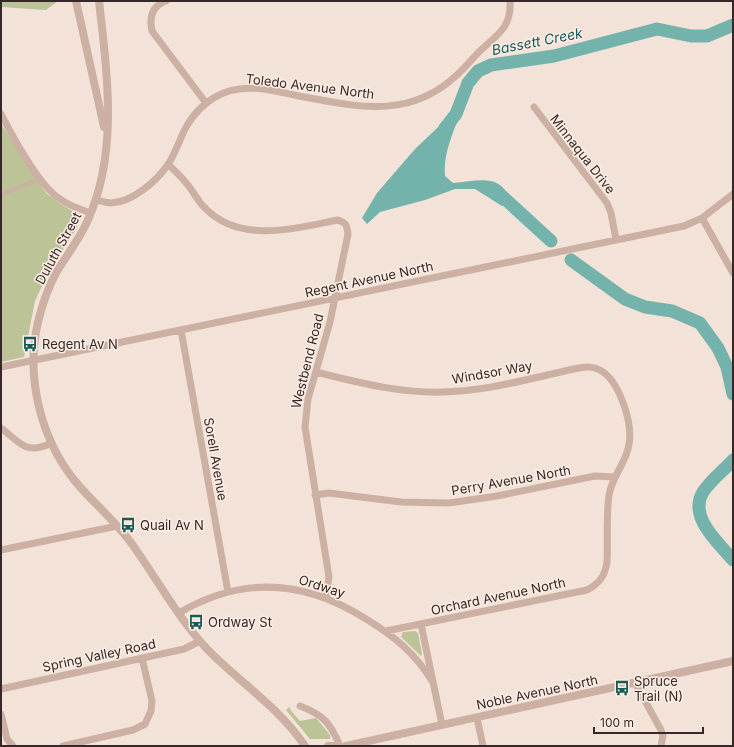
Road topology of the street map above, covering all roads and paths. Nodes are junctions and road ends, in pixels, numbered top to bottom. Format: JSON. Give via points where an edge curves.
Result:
{"nodes":[{"id":1,"x":76,"y":1,"type":"edge"},
{"id":2,"x":99,"y":1,"type":"edge"},
{"id":3,"x":166,"y":1,"type":"edge"},
{"id":4,"x":510,"y":1,"type":"edge"},
{"id":5,"x":206,"y":103,"type":"junction"},
{"id":6,"x":534,"y":107,"type":"dead end"},
{"id":7,"x":1,"y":114,"type":"edge"},
{"id":8,"x":106,"y":134,"type":"junction"},
{"id":9,"x":168,"y":164,"type":"junction"},
{"id":10,"x":41,"y":179,"type":"junction"},
{"id":11,"x":1,"y":194,"type":"edge"},
{"id":12,"x":733,"y":194,"type":"edge"},
{"id":13,"x":96,"y":200,"type":"junction"},
{"id":14,"x":91,"y":213,"type":"junction"},
{"id":15,"x":702,"y":218,"type":"junction"},
{"id":16,"x":616,"y":240,"type":"junction"},
{"id":17,"x":733,"y":272,"type":"edge"},
{"id":18,"x":334,"y":298,"type":"junction"},
{"id":19,"x":181,"y":330,"type":"junction"},
{"id":20,"x":34,"y":361,"type":"junction"},
{"id":21,"x":1,"y":368,"type":"edge"},
{"id":22,"x":316,"y":372,"type":"junction"},
{"id":23,"x":1,"y":428,"type":"edge"},
{"id":24,"x":52,"y":443,"type":"junction"},
{"id":25,"x":614,"y":477,"type":"junction"},
{"id":26,"x":315,"y":495,"type":"junction"},
{"id":27,"x":118,"y":526,"type":"junction"},
{"id":28,"x":1,"y":550,"type":"edge"},
{"id":29,"x":228,"y":592,"type":"junction"},
{"id":30,"x":326,"y":597,"type":"junction"},
{"id":31,"x":179,"y":613,"type":"junction"},
{"id":32,"x":421,"y":624,"type":"junction"},
{"id":33,"x":386,"y":632,"type":"junction"},
{"id":34,"x":200,"y":641,"type":"junction"},
{"id":35,"x":142,"y":658,"type":"junction"},
{"id":36,"x":733,"y":661,"type":"edge"},
{"id":37,"x":432,"y":681,"type":"junction"},
{"id":38,"x":635,"y":683,"type":"junction"},
{"id":39,"x":1,"y":689,"type":"edge"},
{"id":40,"x":300,"y":706,"type":"dead end"},
{"id":41,"x":1,"y":714,"type":"edge"},
{"id":42,"x":477,"y":718,"type":"junction"},
{"id":43,"x":442,"y":725,"type":"junction"},
{"id":44,"x":13,"y":746,"type":"edge"},
{"id":45,"x":63,"y":746,"type":"edge"},
{"id":46,"x":305,"y":746,"type":"edge"},
{"id":47,"x":328,"y":746,"type":"edge"},
{"id":48,"x":337,"y":746,"type":"edge"},
{"id":49,"x":340,"y":746,"type":"edge"},
{"id":50,"x":346,"y":746,"type":"edge"},
{"id":51,"x":483,"y":746,"type":"edge"},
{"id":52,"x":661,"y":746,"type":"edge"}],
"edges":[{"from":1,"to":8,"type":"street","name":"Duluth Street"},
{"from":2,"to":8,"type":"street","name":"Duluth Street","via":[[108,107]]},
{"from":3,"to":5,"type":"street","via":[[154,10],[150,23],[152,31]]},
{"from":4,"to":5,"type":"street","name":"Toledo Avenue North","via":[[511,12],[506,27],[458,74],[425,96],[406,103],[366,108],[250,88],[223,93]]},
{"from":5,"to":9,"type":"street","name":"Toledo Avenue North","via":[[192,117]]},
{"from":6,"to":16,"type":"street","name":"Minnaqua Drive","via":[[607,204]]},
{"from":7,"to":10,"type":"street"},
{"from":8,"to":13,"type":"street","name":"Duluth Street","via":[[103,173]]},
{"from":9,"to":13,"type":"street","name":"Toledo Avenue North","via":[[142,191],[117,202]]},
{"from":9,"to":18,"type":"street","name":"Westbend Road","via":[[188,185],[204,208],[226,224],[261,231],[280,231],[338,220],[345,223],[348,234]]},
{"from":10,"to":11,"type":"lane"},
{"from":10,"to":14,"type":"street","via":[[60,199]]},
{"from":12,"to":15,"type":"street","name":"Regent Avenue North"},
{"from":13,"to":14,"type":"street","name":"Duluth Street"},
{"from":14,"to":20,"type":"street","name":"Duluth Street","via":[[55,275],[45,298],[38,322]]},
{"from":15,"to":16,"type":"street","name":"Regent Avenue North","via":[[684,226]]},
{"from":15,"to":17,"type":"street"},
{"from":16,"to":18,"type":"street","name":"Regent Avenue North"},
{"from":18,"to":19,"type":"street","name":"Regent Avenue North"},
{"from":18,"to":22,"type":"street","name":"Westbend Road"},
{"from":19,"to":20,"type":"street","name":"Regent Avenue North"},
{"from":19,"to":29,"type":"street","name":"Sorell Avenue"},
{"from":20,"to":21,"type":"street","name":"Regent Avenue North"},
{"from":20,"to":24,"type":"street","name":"Duluth Street","via":[[39,406]]},
{"from":22,"to":25,"type":"street","name":"Windsor Way","via":[[385,388],[440,392],[474,389],[593,367],[601,370],[617,390],[629,428],[627,452]]},
{"from":22,"to":26,"type":"street","name":"Westbend Road","via":[[308,399],[305,427]]},
{"from":23,"to":24,"type":"street","via":[[30,449],[38,449]]},
{"from":24,"to":27,"type":"street","name":"Duluth Street","via":[[79,486]]},
{"from":25,"to":26,"type":"street","name":"Perry Avenue North","via":[[595,476],[489,498],[449,503],[401,502],[329,493]]},
{"from":25,"to":32,"type":"street","name":"Orchard Avenue North","via":[[608,503],[606,571],[598,583],[587,590]]},
{"from":26,"to":30,"type":"street","name":"Westbend Road","via":[[330,577]]},
{"from":27,"to":28,"type":"street"},
{"from":27,"to":31,"type":"street","name":"Duluth Street"},
{"from":29,"to":30,"type":"street","name":"Ordway","via":[[280,587]]},
{"from":29,"to":31,"type":"street","name":"Ordway","via":[[198,602]]},
{"from":30,"to":33,"type":"street","name":"Ordway","via":[[351,609]]},
{"from":31,"to":34,"type":"street","name":"Duluth Street"},
{"from":32,"to":33,"type":"street","name":"Orchard Avenue North"},
{"from":32,"to":37,"type":"street","name":"Ordway"},
{"from":33,"to":37,"type":"street","name":"Ordway","via":[[410,651]]},
{"from":34,"to":35,"type":"street","name":"Spring Valley Road","via":[[184,648]]},
{"from":34,"to":46,"type":"street","name":"Duluth Street","via":[[259,694]]},
{"from":35,"to":39,"type":"street","name":"Spring Valley Road"},
{"from":35,"to":45,"type":"street","via":[[152,701],[145,724],[133,730]]},
{"from":36,"to":38,"type":"street","name":"Noble Avenue North"},
{"from":37,"to":43,"type":"street","name":"Ordway"},
{"from":38,"to":42,"type":"street","name":"Noble Avenue North"},
{"from":38,"to":52,"type":"street","via":[[661,730]]},
{"from":40,"to":49,"type":"street","via":[[321,715],[331,727]]},
{"from":41,"to":44,"type":"street","via":[[7,739]]},
{"from":42,"to":43,"type":"street","name":"Noble Avenue North"},
{"from":42,"to":51,"type":"street"},
{"from":43,"to":50,"type":"street","name":"Noble Avenue North"},
{"from":47,"to":48,"type":"street"}]}
